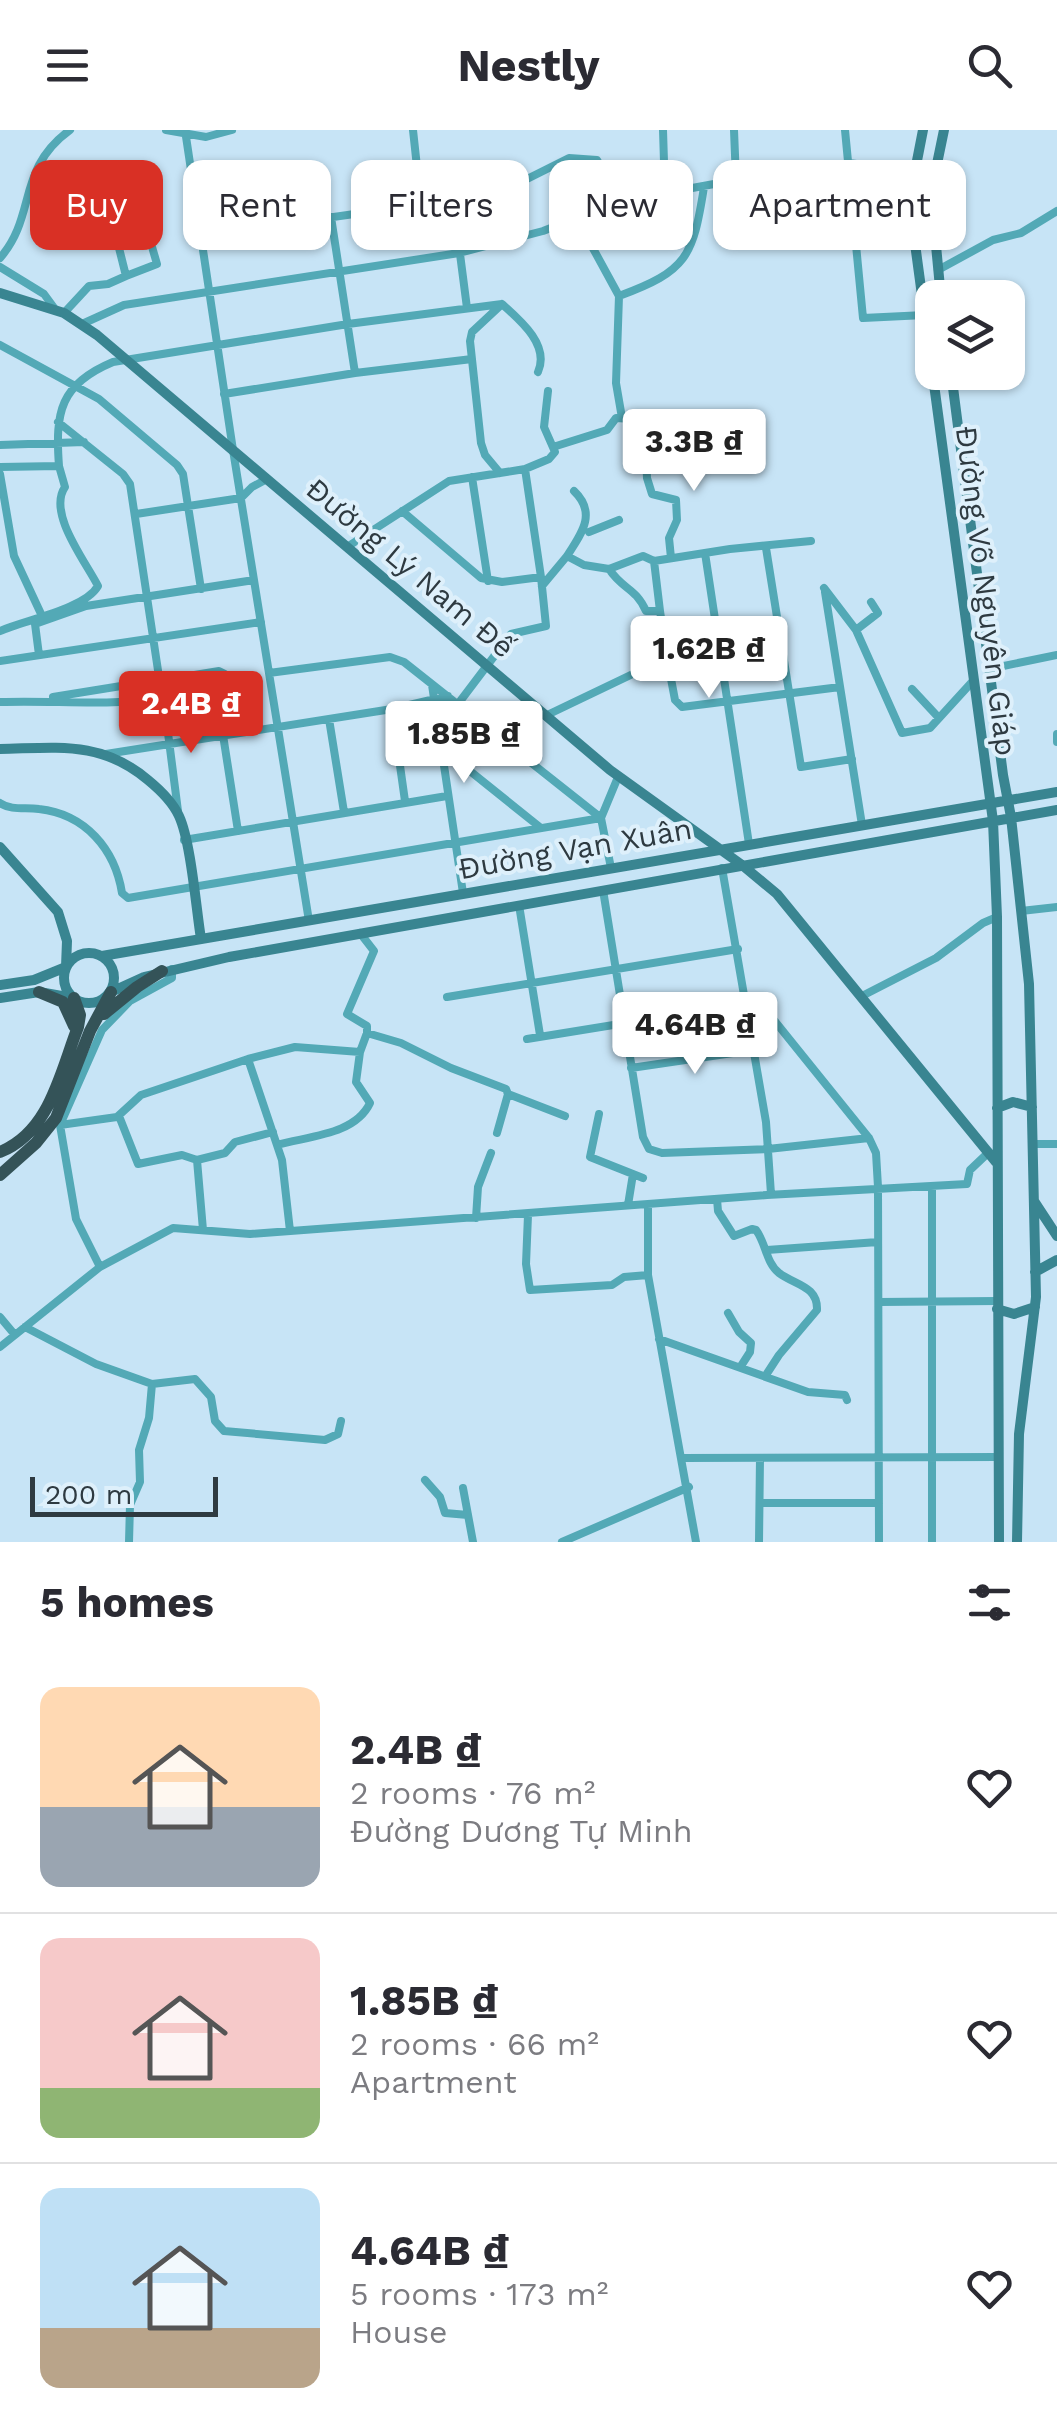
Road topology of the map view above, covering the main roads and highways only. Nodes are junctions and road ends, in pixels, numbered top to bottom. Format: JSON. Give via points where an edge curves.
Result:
{"nodes":[{"id":1,"x":924,"y":130,"type":"edge"},
{"id":2,"x":944,"y":130,"type":"edge"},
{"id":3,"x":939,"y":280,"type":"edge"},
{"id":4,"x":0,"y":293,"type":"edge"},
{"id":5,"x":953,"y":390,"type":"edge"},
{"id":6,"x":970,"y":660,"type":"junction"},
{"id":7,"x":988,"y":664,"type":"junction"},
{"id":8,"x":0,"y":748,"type":"edge"},
{"id":9,"x":1057,"y":792,"type":"edge"},
{"id":10,"x":1008,"y":800,"type":"junction"},
{"id":11,"x":989,"y":803,"type":"junction"},
{"id":12,"x":1057,"y":810,"type":"edge"},
{"id":13,"x":1011,"y":818,"type":"junction"},
{"id":14,"x":993,"y":820,"type":"junction"},
{"id":15,"x":0,"y":847,"type":"edge"},
{"id":16,"x":718,"y":849,"type":"junction"},
{"id":17,"x":742,"y":865,"type":"junction"},
{"id":18,"x":201,"y":939,"type":"junction"},
{"id":19,"x":102,"y":956,"type":"junction"},
{"id":20,"x":66,"y":968,"type":"junction"},
{"id":21,"x":168,"y":970,"type":"junction"},
{"id":22,"x":0,"y":985,"type":"edge"},
{"id":23,"x":39,"y":992,"type":"junction"},
{"id":24,"x":111,"y":992,"type":"junction"},
{"id":25,"x":0,"y":998,"type":"edge"},
{"id":26,"x":74,"y":998,"type":"junction"},
{"id":27,"x":83,"y":1032,"type":"junction"},
{"id":28,"x":998,"y":1108,"type":"junction"},
{"id":29,"x":1032,"y":1108,"type":"junction"},
{"id":30,"x":998,"y":1122,"type":"junction"},
{"id":31,"x":969,"y":1130,"type":"junction"},
{"id":32,"x":0,"y":1152,"type":"edge"},
{"id":33,"x":998,"y":1164,"type":"junction"},
{"id":34,"x":0,"y":1175,"type":"edge"},
{"id":35,"x":1034,"y":1200,"type":"junction"},
{"id":36,"x":1057,"y":1236,"type":"edge"},
{"id":37,"x":1057,"y":1260,"type":"edge"},
{"id":38,"x":1035,"y":1272,"type":"junction"},
{"id":39,"x":997,"y":1304,"type":"junction"},
{"id":40,"x":1034,"y":1308,"type":"junction"},
{"id":41,"x":1000,"y":1542,"type":"edge"},
{"id":42,"x":1018,"y":1542,"type":"edge"}],
"edges":[{"from":1,"to":6,"type":"main road","name":"Đường Võ Nguyên Giáp","via":[[912,214]]},
{"from":2,"to":3,"type":"main road","via":[[930,194]]},
{"from":4,"to":16,"type":"main road","name":"Đường Lý Nam Đế","via":[[82,324],[545,716]]},
{"from":5,"to":7,"type":"main road","name":"Đường Võ Nguyên Giáp"},
{"from":6,"to":7,"type":"main road"},
{"from":6,"to":11,"type":"main road","name":"Đường Võ Nguyên Giáp"},
{"from":7,"to":10,"type":"main road","name":"Đường Võ Nguyên Giáp"},
{"from":8,"to":18,"type":"main road","via":[[106,754],[154,785],[178,816]]},
{"from":9,"to":10,"type":"main road","name":"Đường Vạn Xuân"},
{"from":10,"to":11,"type":"main road","name":"Đường Vạn Xuân"},
{"from":10,"to":13,"type":"main road","name":"Đường Võ Nguyên Giáp"},
{"from":11,"to":14,"type":"main road","name":"Đường Võ Nguyên Giáp"},
{"from":11,"to":16,"type":"main road","name":"Đường Vạn Xuân"},
{"from":12,"to":13,"type":"main road","name":"Đường Vạn Xuân"},
{"from":13,"to":14,"type":"main road","name":"Đường Vạn Xuân"},
{"from":13,"to":29,"type":"main road","name":"Đường Võ Nguyên Giáp","via":[[1029,984]]},
{"from":14,"to":17,"type":"main road","name":"Đường Vạn Xuân"},
{"from":14,"to":28,"type":"main road","name":"Đường Võ Nguyên Giáp"},
{"from":15,"to":20,"type":"main road","via":[[58,912]]},
{"from":16,"to":17,"type":"main road","name":"Đường Lý Nam Đế"},
{"from":16,"to":18,"type":"main road","name":"Đường Vạn Xuân"},
{"from":17,"to":21,"type":"main road","name":"Đường Vạn Xuân"},
{"from":17,"to":31,"type":"main road","name":"Đường Lý Nam Đế","via":[[777,894]]},
{"from":18,"to":19,"type":"main road","name":"Đường Vạn Xuân"},
{"from":19,"to":20,"type":"main road","via":[[86,952]]},
{"from":19,"to":24,"type":"main road","via":[[113,968]]},
{"from":20,"to":22,"type":"main road"},
{"from":20,"to":26,"type":"main road","via":[[64,984]]},
{"from":21,"to":24,"type":"main road","name":"Đường Vạn Xuân"},
{"from":21,"to":27,"type":"highway"},
{"from":23,"to":25,"type":"main road"},
{"from":23,"to":26,"type":"main road"},
{"from":23,"to":27,"type":"highway","via":[[63,1002]]},
{"from":24,"to":26,"type":"main road","via":[[90,1004]]},
{"from":24,"to":27,"type":"highway"},
{"from":26,"to":27,"type":"highway"},
{"from":27,"to":32,"type":"highway","via":[[38,1126]]},
{"from":27,"to":34,"type":"highway","via":[[56,1118]]},
{"from":28,"to":29,"type":"main road","via":[[1014,1102]]},
{"from":28,"to":30,"type":"main road","name":"Đường Võ Nguyên Giáp"},
{"from":29,"to":35,"type":"main road","name":"Đường Võ Nguyên Giáp"},
{"from":30,"to":31,"type":"main road"},
{"from":30,"to":33,"type":"main road","name":"Đường Võ Nguyên Giáp"},
{"from":31,"to":33,"type":"main road","name":"Đường Lý Nam Đế"},
{"from":33,"to":39,"type":"main road","name":"Đường Võ Nguyên Giáp"},
{"from":35,"to":36,"type":"main road"},
{"from":35,"to":38,"type":"main road","name":"Đường Võ Nguyên Giáp"},
{"from":37,"to":38,"type":"main road"},
{"from":38,"to":40,"type":"main road","name":"Đường Võ Nguyên Giáp"},
{"from":39,"to":40,"type":"main road","via":[[1014,1314]]},
{"from":39,"to":41,"type":"main road","name":"Đường Võ Nguyên Giáp"},
{"from":40,"to":42,"type":"main road","name":"Đường Võ Nguyên Giáp","via":[[1019,1434]]}]}
